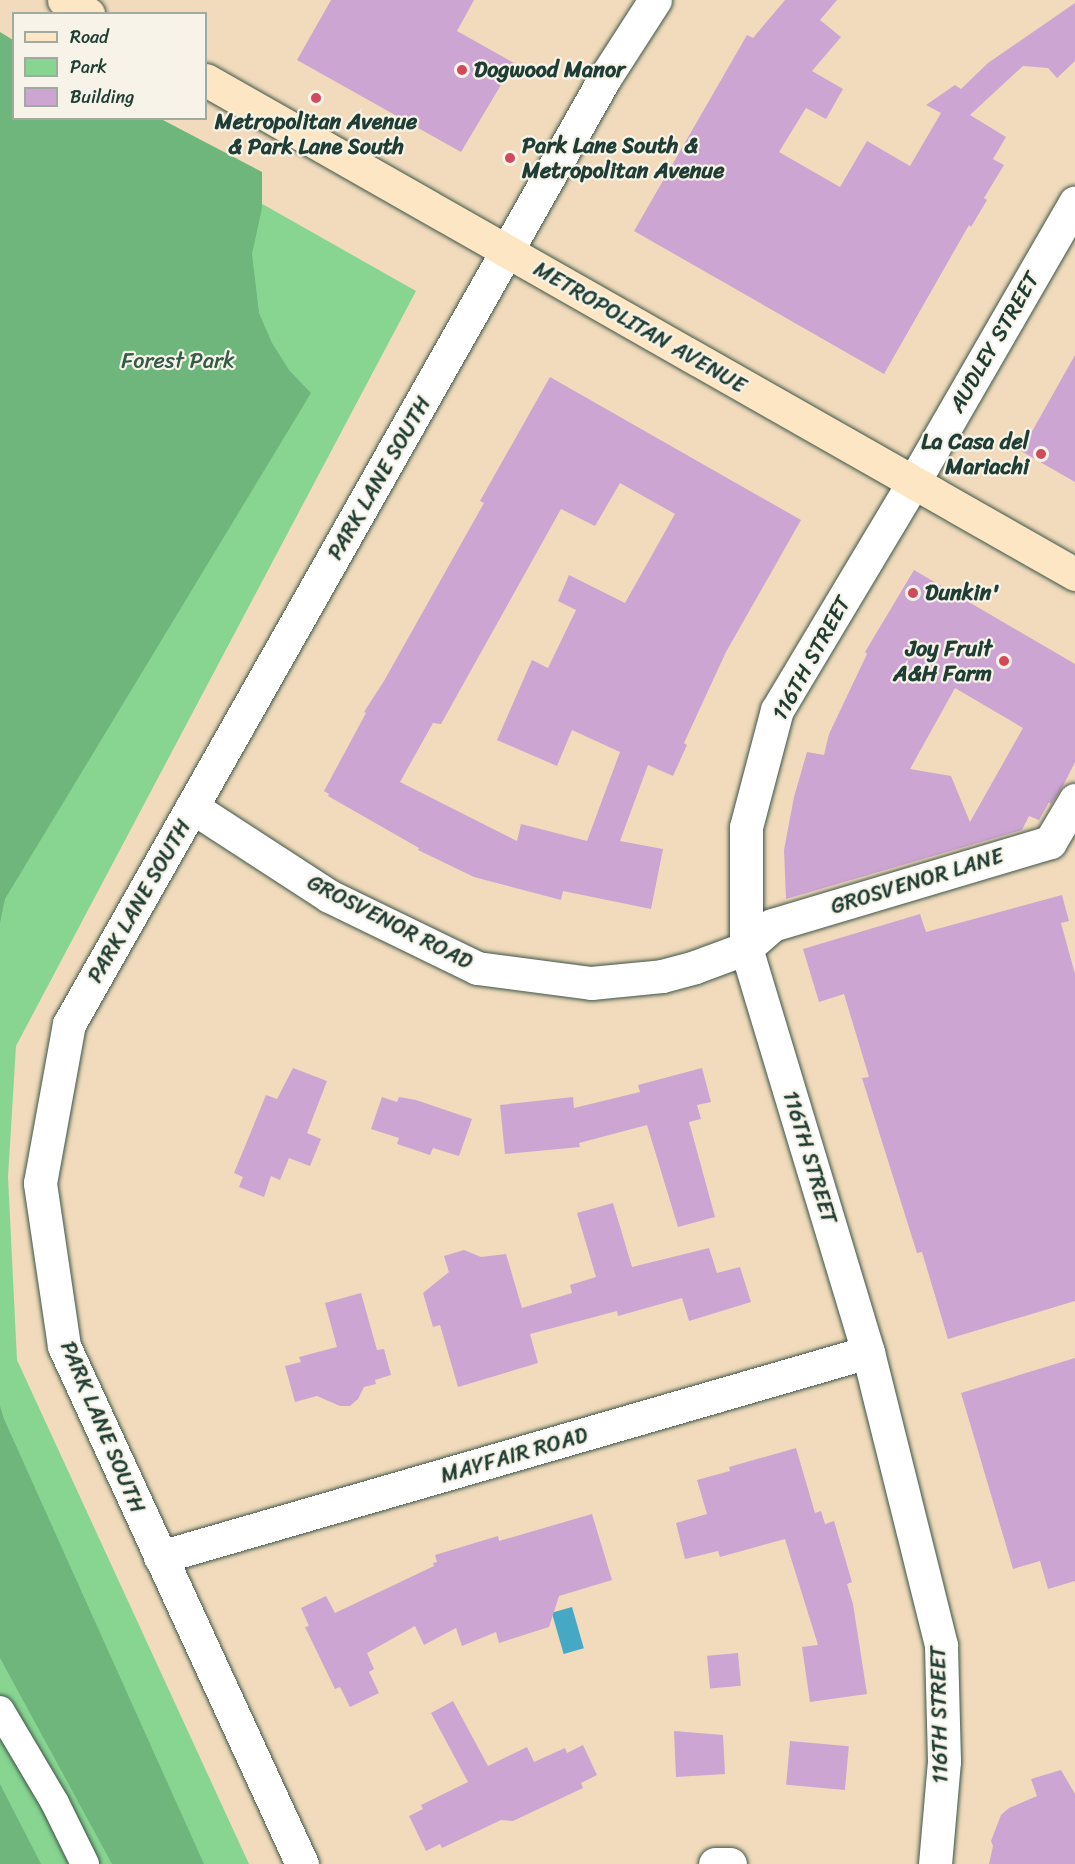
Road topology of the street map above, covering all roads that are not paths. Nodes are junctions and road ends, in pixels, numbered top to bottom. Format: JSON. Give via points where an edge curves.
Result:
{"nodes":[{"id":1,"x":64,"y":0,"type":"edge"},
{"id":2,"x":655,"y":0,"type":"edge"},
{"id":3,"x":85,"y":12,"type":"edge"},
{"id":4,"x":207,"y":81,"type":"edge"},
{"id":5,"x":1075,"y":202,"type":"edge"},
{"id":6,"x":508,"y":251,"type":"junction"},
{"id":7,"x":913,"y":483,"type":"junction"},
{"id":8,"x":1075,"y":574,"type":"edge"},
{"id":9,"x":1075,"y":800,"type":"edge"},
{"id":10,"x":192,"y":807,"type":"junction"},
{"id":11,"x":746,"y":948,"type":"junction"},
{"id":12,"x":868,"y":1352,"type":"junction"},
{"id":13,"x":160,"y":1557,"type":"junction"},
{"id":14,"x":0,"y":1710,"type":"edge"},
{"id":15,"x":85,"y":1864,"type":"edge"},
{"id":16,"x":302,"y":1864,"type":"edge"},
{"id":17,"x":715,"y":1864,"type":"edge"},
{"id":18,"x":730,"y":1864,"type":"edge"},
{"id":19,"x":935,"y":1864,"type":"edge"}],
"edges":[{"from":1,"to":3,"type":"main road"},
{"from":2,"to":6,"type":"street","name":"PARK LANE SOUTH","via":[[604,79]]},
{"from":4,"to":6,"type":"main road","name":"METROPOLITAN AVENUE"},
{"from":5,"to":7,"type":"street","name":"AUDLEY STREET"},
{"from":6,"to":7,"type":"main road","name":"METROPOLITAN AVENUE"},
{"from":6,"to":10,"type":"street","name":"PARK LANE SOUTH"},
{"from":7,"to":8,"type":"main road","name":"METROPOLITAN AVENUE"},
{"from":7,"to":11,"type":"street","name":"116TH STREET","via":[[777,710],[746,827]]},
{"from":9,"to":11,"type":"street","name":"GROSVENOR LANE","via":[[1050,842],[772,925]]},
{"from":10,"to":11,"type":"street","name":"GROSVENOR ROAD","via":[[329,896],[477,968],[591,983],[663,976]]},
{"from":10,"to":13,"type":"street","name":"PARK LANE SOUTH","via":[[69,1024],[40,1183],[64,1346]]},
{"from":11,"to":12,"type":"street","name":"116TH STREET"},
{"from":12,"to":13,"type":"street","name":"MAYFAIR ROAD"},
{"from":12,"to":19,"type":"street","name":"116TH STREET","via":[[941,1645],[944,1761]]},
{"from":13,"to":16,"type":"street","name":"PARK LANE SOUTH"},
{"from":14,"to":15,"type":"street","via":[[55,1803]]},
{"from":17,"to":18,"type":"street"}]}
